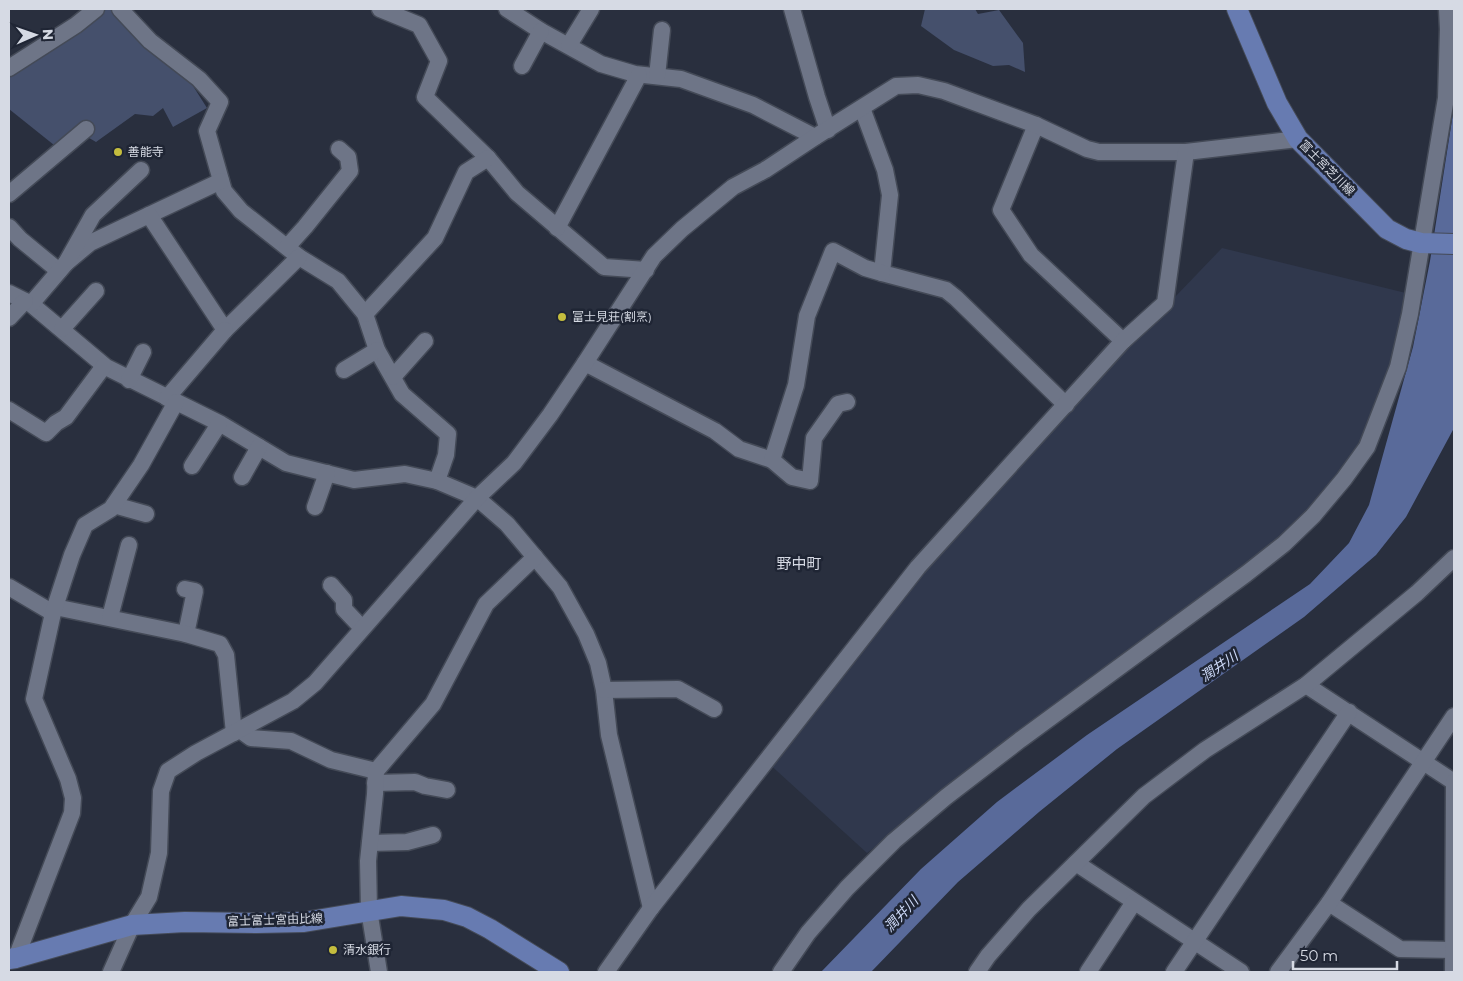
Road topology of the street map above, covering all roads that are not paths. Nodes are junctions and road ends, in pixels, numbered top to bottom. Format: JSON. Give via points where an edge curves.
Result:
{"nodes":[{"id":1,"x":96,"y":9,"type":"edge"},
{"id":2,"x":120,"y":9,"type":"edge"},
{"id":3,"x":380,"y":9,"type":"edge"},
{"id":4,"x":507,"y":9,"type":"edge"},
{"id":5,"x":591,"y":9,"type":"edge"},
{"id":6,"x":792,"y":9,"type":"edge"},
{"id":7,"x":1237,"y":9,"type":"edge"},
{"id":8,"x":1447,"y":9,"type":"edge"},
{"id":9,"x":662,"y":30,"type":"dead end"},
{"id":10,"x":542,"y":31,"type":"junction"},
{"id":11,"x":569,"y":45,"type":"junction"},
{"id":12,"x":522,"y":66,"type":"dead end"},
{"id":13,"x":9,"y":68,"type":"edge"},
{"id":14,"x":639,"y":75,"type":"junction"},
{"id":15,"x":657,"y":76,"type":"junction"},
{"id":16,"x":862,"y":108,"type":"junction"},
{"id":17,"x":1036,"y":125,"type":"junction"},
{"id":18,"x":86,"y":129,"type":"dead end"},
{"id":19,"x":821,"y":133,"type":"junction"},
{"id":20,"x":1298,"y":139,"type":"junction"},
{"id":21,"x":339,"y":149,"type":"dead end"},
{"id":22,"x":1186,"y":152,"type":"junction"},
{"id":23,"x":488,"y":158,"type":"junction"},
{"id":24,"x":141,"y":170,"type":"dead end"},
{"id":25,"x":221,"y":181,"type":"junction"},
{"id":26,"x":9,"y":194,"type":"edge"},
{"id":27,"x":149,"y":215,"type":"junction"},
{"id":28,"x":9,"y":227,"type":"edge"},
{"id":29,"x":557,"y":228,"type":"junction"},
{"id":30,"x":1423,"y":243,"type":"junction"},
{"id":31,"x":1454,"y":244,"type":"edge"},
{"id":32,"x":293,"y":252,"type":"junction"},
{"id":33,"x":62,"y":267,"type":"junction"},
{"id":34,"x":646,"y":270,"type":"junction"},
{"id":35,"x":882,"y":273,"type":"junction"},
{"id":36,"x":96,"y":292,"type":"dead end"},
{"id":37,"x":9,"y":293,"type":"edge"},
{"id":38,"x":28,"y":302,"type":"junction"},
{"id":39,"x":365,"y":314,"type":"junction"},
{"id":40,"x":9,"y":318,"type":"edge"},
{"id":41,"x":62,"y":329,"type":"junction"},
{"id":42,"x":225,"y":330,"type":"junction"},
{"id":43,"x":425,"y":341,"type":"dead end"},
{"id":44,"x":1123,"y":342,"type":"junction"},
{"id":45,"x":377,"y":350,"type":"junction"},
{"id":46,"x":143,"y":352,"type":"dead end"},
{"id":47,"x":586,"y":363,"type":"junction"},
{"id":48,"x":104,"y":366,"type":"junction"},
{"id":49,"x":344,"y":370,"type":"dead end"},
{"id":50,"x":393,"y":377,"type":"junction"},
{"id":51,"x":129,"y":380,"type":"junction"},
{"id":52,"x":171,"y":400,"type":"junction"},
{"id":53,"x":847,"y":402,"type":"dead end"},
{"id":54,"x":1066,"y":406,"type":"junction"},
{"id":55,"x":9,"y":410,"type":"edge"},
{"id":56,"x":219,"y":424,"type":"junction"},
{"id":57,"x":259,"y":447,"type":"junction"},
{"id":58,"x":772,"y":460,"type":"junction"},
{"id":59,"x":192,"y":466,"type":"dead end"},
{"id":60,"x":327,"y":473,"type":"junction"},
{"id":61,"x":242,"y":477,"type":"dead end"},
{"id":62,"x":437,"y":480,"type":"junction"},
{"id":63,"x":477,"y":498,"type":"junction"},
{"id":64,"x":114,"y":505,"type":"junction"},
{"id":65,"x":315,"y":507,"type":"dead end"},
{"id":66,"x":146,"y":514,"type":"dead end"},
{"id":67,"x":129,"y":545,"type":"dead end"},
{"id":68,"x":535,"y":557,"type":"junction"},
{"id":69,"x":1454,"y":558,"type":"edge"},
{"id":70,"x":331,"y":585,"type":"dead end"},
{"id":71,"x":9,"y":587,"type":"edge"},
{"id":72,"x":185,"y":589,"type":"dead end"},
{"id":73,"x":54,"y":610,"type":"junction"},
{"id":74,"x":110,"y":617,"type":"junction"},
{"id":75,"x":362,"y":628,"type":"junction"},
{"id":76,"x":186,"y":634,"type":"junction"},
{"id":77,"x":1306,"y":685,"type":"junction"},
{"id":78,"x":604,"y":690,"type":"junction"},
{"id":79,"x":714,"y":709,"type":"dead end"},
{"id":80,"x":1349,"y":712,"type":"junction"},
{"id":81,"x":1454,"y":716,"type":"edge"},
{"id":82,"x":237,"y":731,"type":"junction"},
{"id":83,"x":1423,"y":761,"type":"junction"},
{"id":84,"x":376,"y":777,"type":"junction"},
{"id":85,"x":1454,"y":782,"type":"edge"},
{"id":86,"x":447,"y":790,"type":"dead end"},
{"id":87,"x":433,"y":835,"type":"dead end"},
{"id":88,"x":370,"y":843,"type":"junction"},
{"id":89,"x":1076,"y":863,"type":"junction"},
{"id":90,"x":1134,"y":902,"type":"junction"},
{"id":91,"x":1329,"y":903,"type":"junction"},
{"id":92,"x":651,"y":908,"type":"junction"},
{"id":93,"x":370,"y":910,"type":"junction"},
{"id":94,"x":132,"y":925,"type":"junction"},
{"id":95,"x":1194,"y":942,"type":"junction"},
{"id":96,"x":1453,"y":950,"type":"junction"},
{"id":97,"x":12,"y":958,"type":"edge"},
{"id":98,"x":111,"y":972,"type":"edge"},
{"id":99,"x":379,"y":972,"type":"edge"},
{"id":100,"x":559,"y":972,"type":"edge"},
{"id":101,"x":606,"y":972,"type":"edge"},
{"id":102,"x":781,"y":972,"type":"edge"},
{"id":103,"x":977,"y":972,"type":"edge"},
{"id":104,"x":1088,"y":972,"type":"edge"},
{"id":105,"x":1174,"y":972,"type":"edge"},
{"id":106,"x":1240,"y":972,"type":"edge"},
{"id":107,"x":1278,"y":972,"type":"edge"},
{"id":108,"x":1453,"y":972,"type":"edge"}],
"edges":[{"from":1,"to":13,"type":"street"},
{"from":2,"to":25,"type":"street","via":[[150,41],[199,78],[220,102],[208,131]]},
{"from":3,"to":23,"type":"street","via":[[419,25],[439,60],[425,97]]},
{"from":4,"to":10,"type":"street"},
{"from":5,"to":11,"type":"street"},
{"from":6,"to":19,"type":"street","via":[[817,97]]},
{"from":7,"to":20,"type":"main road","name":"富士宮芝川線","via":[[1277,103]]},
{"from":8,"to":30,"type":"street","via":[[1446,98]]},
{"from":9,"to":15,"type":"street"},
{"from":10,"to":11,"type":"street"},
{"from":10,"to":12,"type":"street"},
{"from":11,"to":14,"type":"street","via":[[601,64]]},
{"from":14,"to":15,"type":"street"},
{"from":14,"to":29,"type":"street"},
{"from":15,"to":19,"type":"street","via":[[681,79]]},
{"from":16,"to":17,"type":"street","via":[[896,86],[918,85],[944,91]]},
{"from":16,"to":19,"type":"street"},
{"from":16,"to":35,"type":"street","via":[[886,170],[890,195]]},
{"from":17,"to":22,"type":"street","via":[[1086,149]]},
{"from":17,"to":44,"type":"street","via":[[1001,210],[1031,255]]},
{"from":18,"to":26,"type":"street"},
{"from":19,"to":34,"type":"street","via":[[733,187],[682,229],[654,256]]},
{"from":20,"to":22,"type":"street"},
{"from":20,"to":30,"type":"main road","name":"富士宮芝川線","via":[[1387,229]]},
{"from":21,"to":32,"type":"street","via":[[348,157],[350,171],[305,227]]},
{"from":22,"to":44,"type":"street","via":[[1165,303]]},
{"from":23,"to":29,"type":"street","via":[[517,193]]},
{"from":23,"to":39,"type":"street","via":[[466,172],[435,238]]},
{"from":24,"to":33,"type":"street","via":[[93,215]]},
{"from":25,"to":27,"type":"street"},
{"from":25,"to":32,"type":"street","via":[[224,191],[241,211]]},
{"from":27,"to":33,"type":"street","via":[[90,243]]},
{"from":27,"to":42,"type":"street"},
{"from":28,"to":33,"type":"street","via":[[20,239]]},
{"from":29,"to":34,"type":"street","via":[[604,267]]},
{"from":30,"to":31,"type":"main road","name":"富士宮芝川線"},
{"from":30,"to":102,"type":"street","via":[[1398,368],[1383,410],[1367,447],[1313,516],[1246,574],[1020,740],[894,841],[808,933]]},
{"from":32,"to":39,"type":"street","via":[[338,282]]},
{"from":32,"to":42,"type":"street"},
{"from":33,"to":38,"type":"street"},
{"from":34,"to":47,"type":"street"},
{"from":35,"to":54,"type":"street","via":[[946,290]]},
{"from":35,"to":58,"type":"street","via":[[833,251],[807,316],[796,385]]},
{"from":36,"to":41,"type":"street"},
{"from":37,"to":38,"type":"street"},
{"from":38,"to":40,"type":"street"},
{"from":38,"to":41,"type":"street"},
{"from":39,"to":45,"type":"street"},
{"from":41,"to":48,"type":"street"},
{"from":42,"to":52,"type":"street"},
{"from":43,"to":50,"type":"street"},
{"from":44,"to":54,"type":"street"},
{"from":45,"to":49,"type":"street"},
{"from":45,"to":50,"type":"street"},
{"from":46,"to":51,"type":"street"},
{"from":47,"to":58,"type":"street","via":[[716,431],[739,450]]},
{"from":47,"to":63,"type":"street","via":[[514,463]]},
{"from":48,"to":51,"type":"street"},
{"from":48,"to":55,"type":"street","via":[[66,417],[46,433]]},
{"from":50,"to":62,"type":"street","via":[[402,394],[448,434],[446,455]]},
{"from":51,"to":52,"type":"street"},
{"from":52,"to":56,"type":"street"},
{"from":52,"to":64,"type":"street","via":[[141,466]]},
{"from":53,"to":58,"type":"street","via":[[838,404],[814,438],[810,481],[792,477]]},
{"from":54,"to":92,"type":"street","via":[[918,567]]},
{"from":56,"to":57,"type":"street"},
{"from":56,"to":59,"type":"street"},
{"from":57,"to":60,"type":"street","via":[[286,463]]},
{"from":57,"to":61,"type":"street"},
{"from":60,"to":62,"type":"street","via":[[354,480],[405,474]]},
{"from":60,"to":65,"type":"street"},
{"from":62,"to":63,"type":"street"},
{"from":63,"to":68,"type":"street","via":[[507,524]]},
{"from":63,"to":75,"type":"street"},
{"from":64,"to":66,"type":"street"},
{"from":64,"to":73,"type":"street","via":[[85,525]]},
{"from":67,"to":74,"type":"street"},
{"from":68,"to":78,"type":"street","via":[[560,587],[586,634],[598,663]]},
{"from":68,"to":84,"type":"street","via":[[486,604],[433,704]]},
{"from":69,"to":77,"type":"street"},
{"from":70,"to":75,"type":"street","via":[[344,600],[344,609]]},
{"from":71,"to":73,"type":"street"},
{"from":72,"to":76,"type":"street","via":[[195,591]]},
{"from":73,"to":74,"type":"street"},
{"from":73,"to":97,"type":"street","via":[[34,699],[68,779],[73,798],[72,813]]},
{"from":74,"to":76,"type":"street"},
{"from":75,"to":82,"type":"street","via":[[315,683],[293,702]]},
{"from":76,"to":82,"type":"street","via":[[220,644],[226,655]]},
{"from":77,"to":80,"type":"street"},
{"from":77,"to":89,"type":"street","via":[[1205,750],[1144,796]]},
{"from":78,"to":79,"type":"street","via":[[678,689]]},
{"from":78,"to":92,"type":"street","via":[[609,735]]},
{"from":80,"to":83,"type":"street"},
{"from":80,"to":95,"type":"street"},
{"from":81,"to":83,"type":"street"},
{"from":82,"to":84,"type":"street","via":[[250,738],[290,741]]},
{"from":82,"to":94,"type":"street","via":[[168,771],[160,791],[158,853],[149,897]]},
{"from":83,"to":85,"type":"street"},
{"from":83,"to":91,"type":"street"},
{"from":84,"to":86,"type":"street"},
{"from":84,"to":88,"type":"street"},
{"from":85,"to":96,"type":"street"},
{"from":87,"to":88,"type":"street","via":[[408,842]]},
{"from":88,"to":93,"type":"street"},
{"from":89,"to":90,"type":"street"},
{"from":89,"to":103,"type":"street","via":[[1028,909]]},
{"from":90,"to":95,"type":"street"},
{"from":90,"to":104,"type":"street"},
{"from":91,"to":96,"type":"street","via":[[1400,949]]},
{"from":91,"to":107,"type":"street"},
{"from":92,"to":101,"type":"street"},
{"from":93,"to":94,"type":"main road","name":"富士富士宮由比線","via":[[304,922]]},
{"from":93,"to":99,"type":"street"},
{"from":93,"to":100,"type":"main road","name":"富士富士宮由比線","via":[[401,906],[444,910],[467,917]]},
{"from":94,"to":97,"type":"main road","name":"富士富士宮由比線"},
{"from":94,"to":98,"type":"street"},
{"from":95,"to":105,"type":"street"},
{"from":95,"to":106,"type":"street"},
{"from":96,"to":108,"type":"street"}]}
